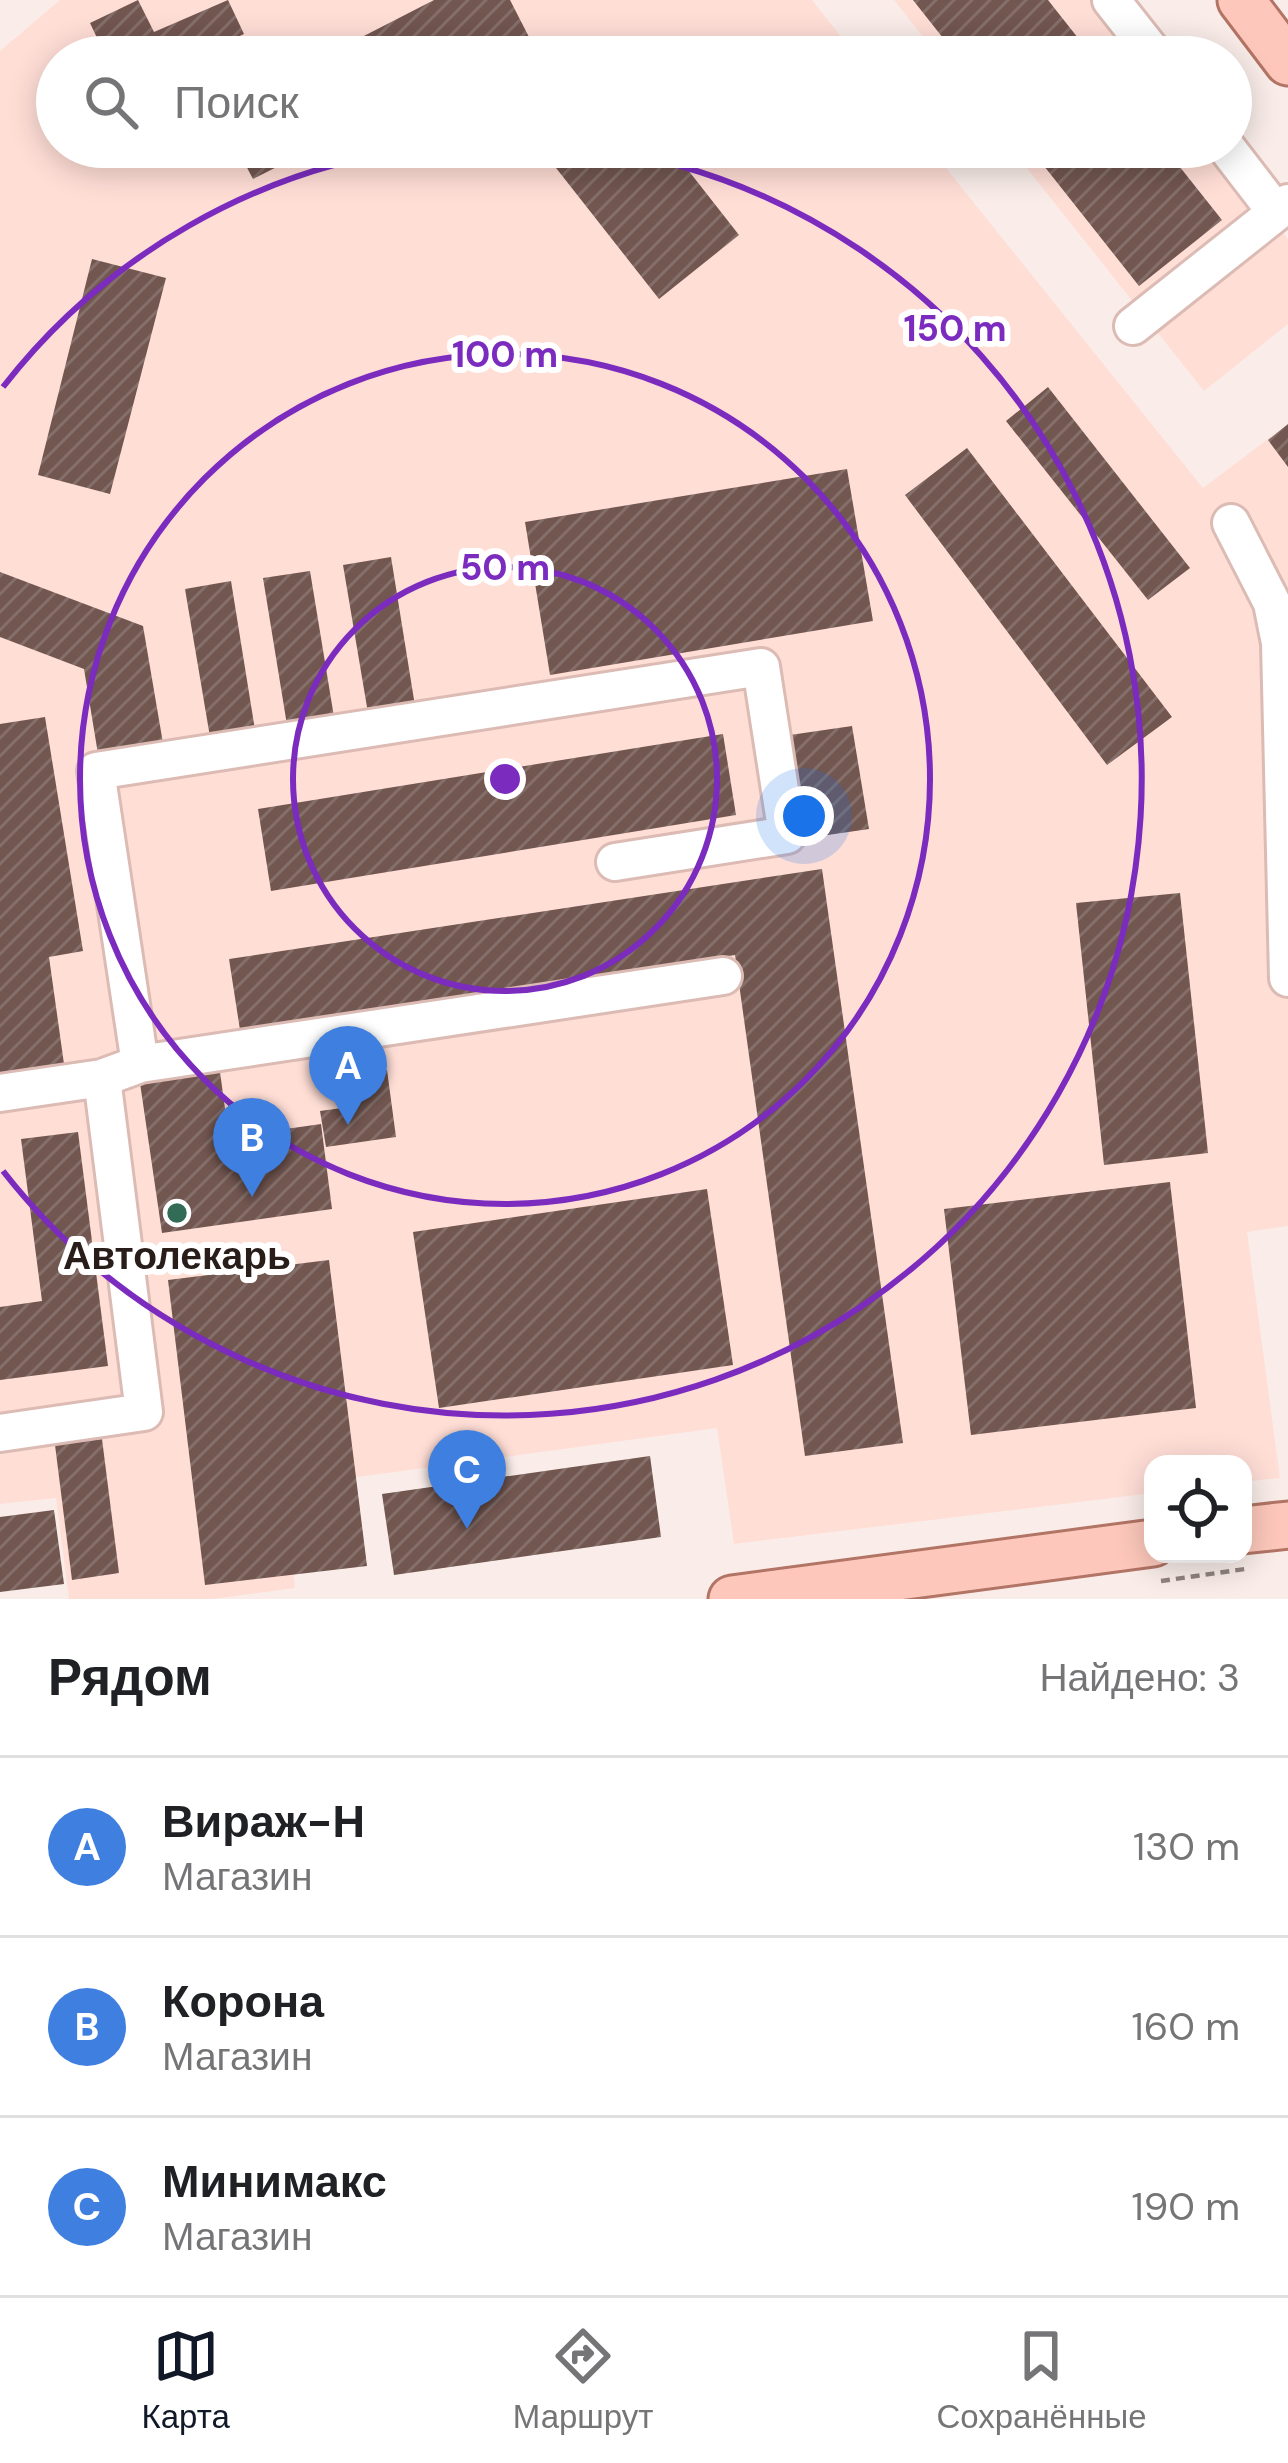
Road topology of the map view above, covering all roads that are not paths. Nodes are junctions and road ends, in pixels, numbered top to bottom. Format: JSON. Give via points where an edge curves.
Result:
{"nodes":[{"id":1,"x":1111,"y":0,"type":"edge"},
{"id":2,"x":1240,"y":0,"type":"edge"},
{"id":3,"x":1139,"y":36,"type":"edge"},
{"id":4,"x":1288,"y":62,"type":"edge"},
{"id":5,"x":1246,"y":168,"type":"edge"},
{"id":6,"x":1282,"y":207,"type":"edge"},
{"id":7,"x":1133,"y":326,"type":"dead end"},
{"id":8,"x":1232,"y":523,"type":"dead end"},
{"id":9,"x":615,"y":862,"type":"dead end"},
{"id":10,"x":723,"y":976,"type":"dead end"},
{"id":11,"x":1288,"y":978,"type":"edge"},
{"id":12,"x":140,"y":1064,"type":"junction"},
{"id":13,"x":102,"y":1078,"type":"junction"},
{"id":14,"x":0,"y":1093,"type":"edge"},
{"id":15,"x":0,"y":1433,"type":"edge"},
{"id":16,"x":1288,"y":1525,"type":"edge"},
{"id":17,"x":1252,"y":1529,"type":"edge"},
{"id":18,"x":1144,"y":1545,"type":"edge"},
{"id":19,"x":873,"y":1590,"type":"edge"},
{"id":20,"x":732,"y":1599,"type":"edge"}],
"edges":[{"from":1,"to":3,"type":"lane"},
{"from":2,"to":4,"type":"main road"},
{"from":5,"to":6,"type":"lane"},
{"from":6,"to":7,"type":"lane"},
{"from":8,"to":11,"type":"lane","via":[[1272,603],[1280,643]]},
{"from":9,"to":12,"type":"lane","via":[[787,835],[761,667],[96,771]]},
{"from":10,"to":12,"type":"lane"},
{"from":12,"to":13,"type":"lane"},
{"from":13,"to":14,"type":"lane"},
{"from":13,"to":15,"type":"lane","via":[[144,1412]]},
{"from":16,"to":17,"type":"main road"},
{"from":18,"to":19,"type":"main road"},
{"from":19,"to":20,"type":"main road"}]}
